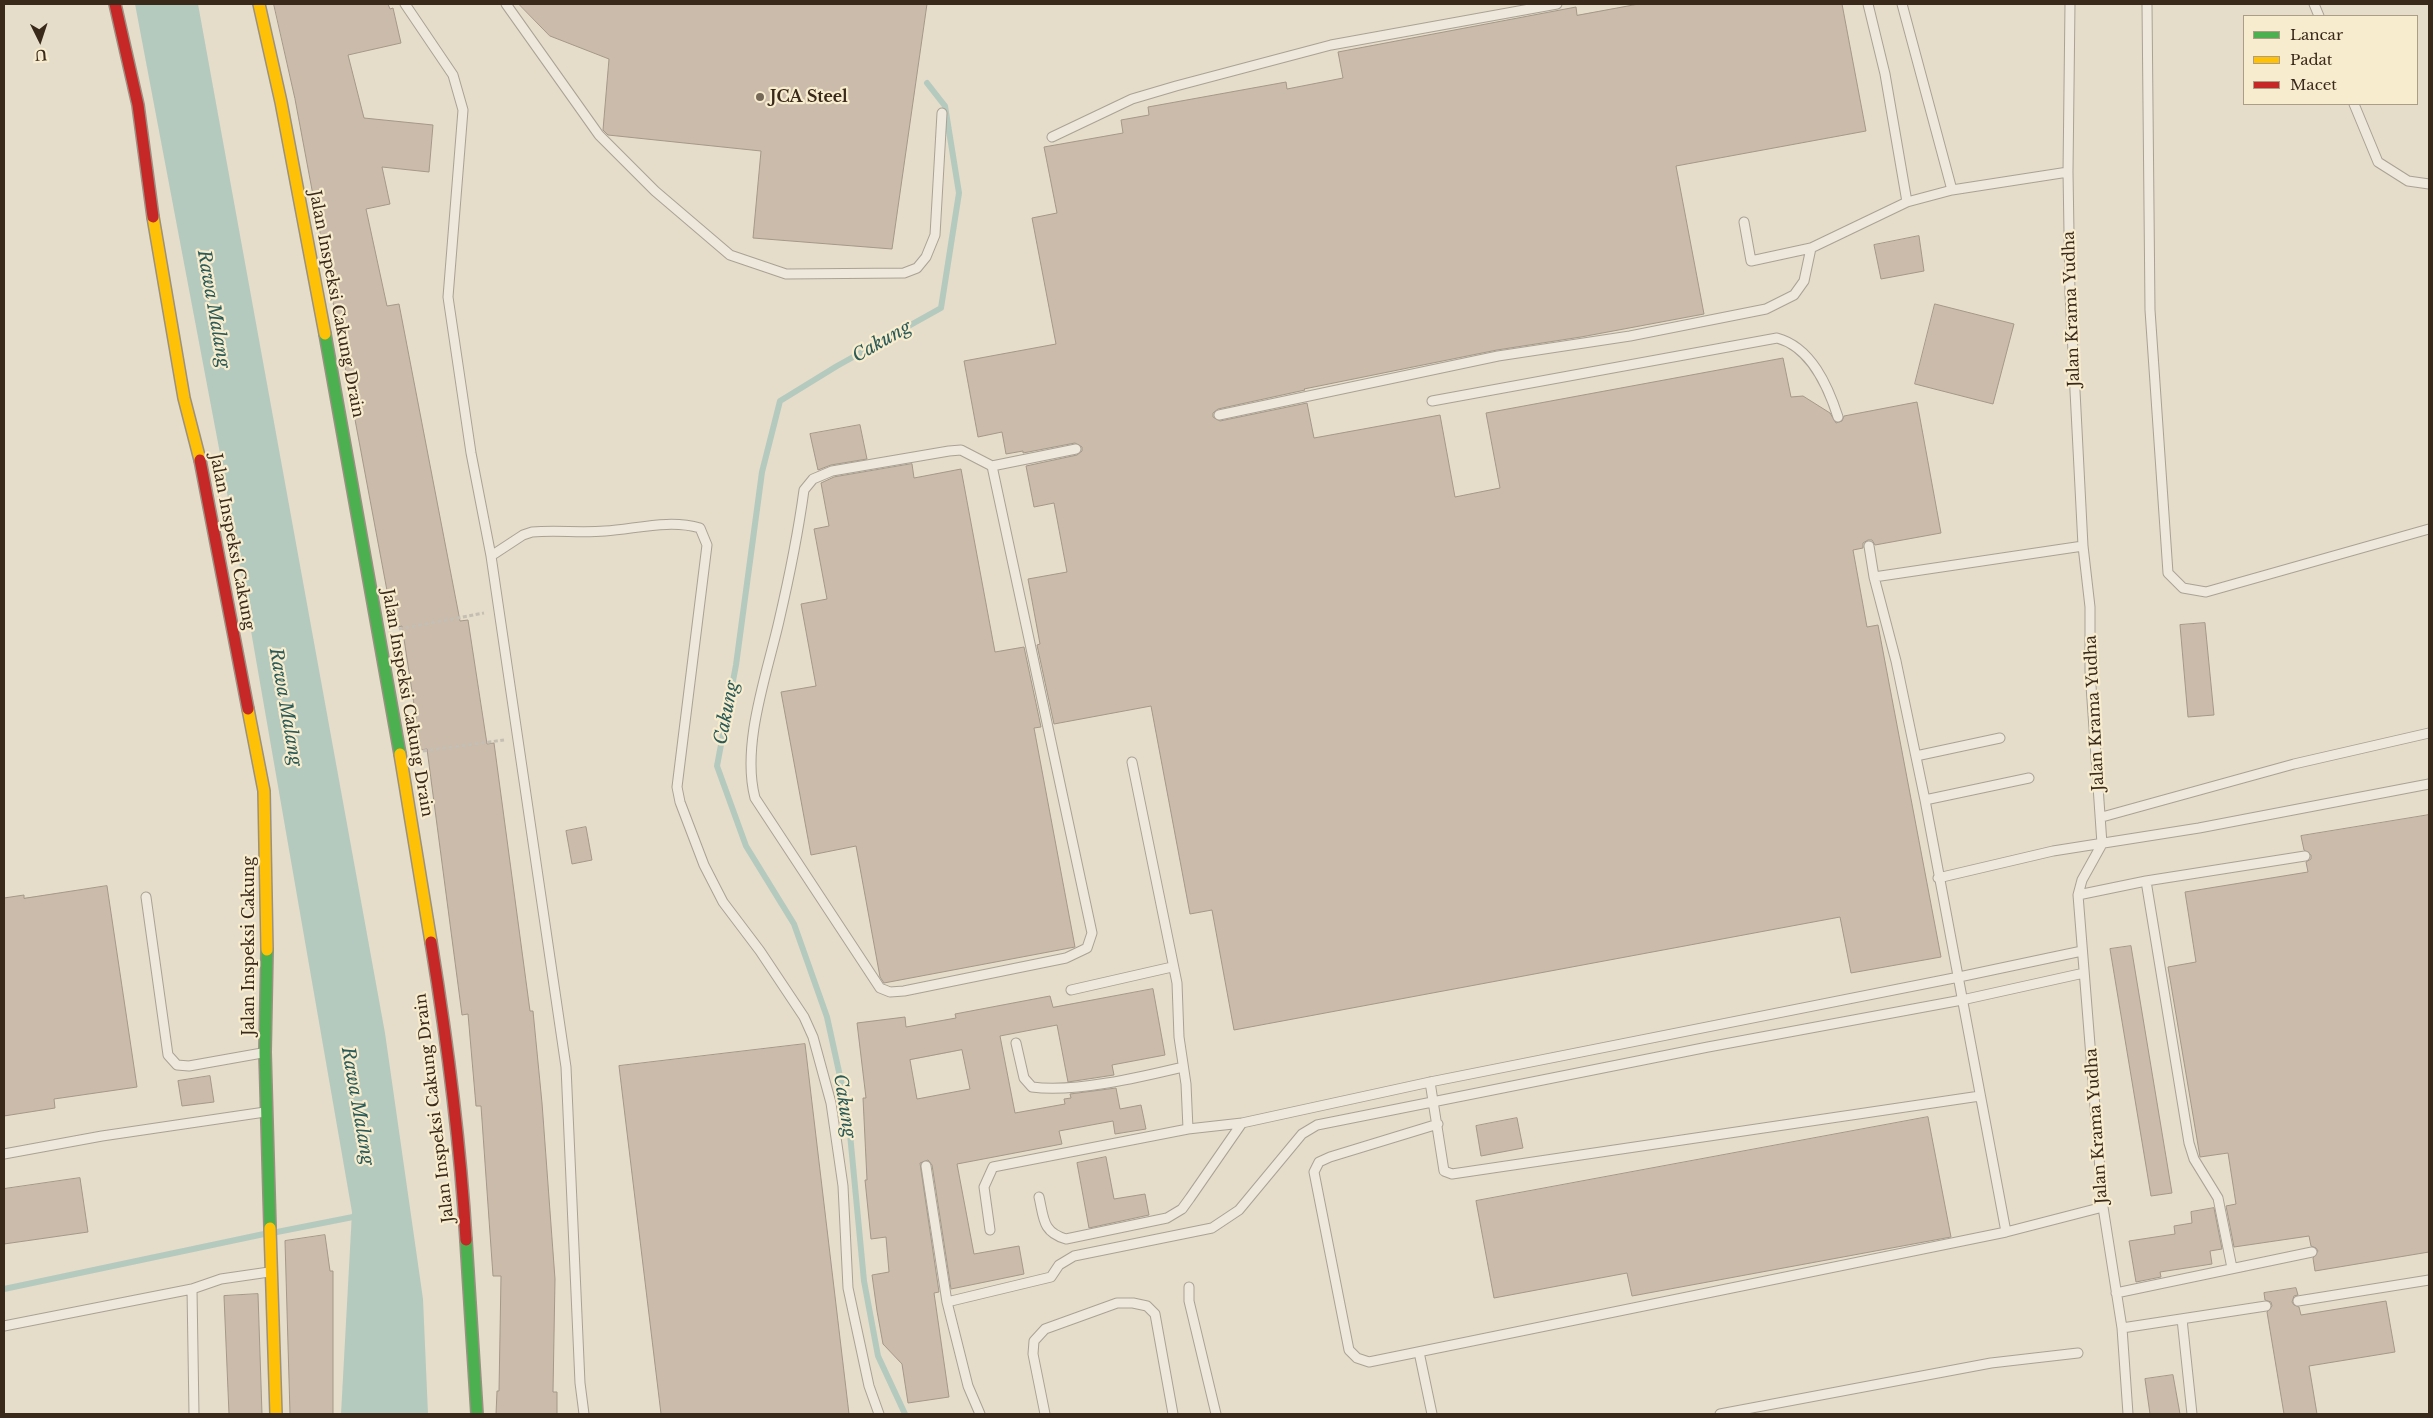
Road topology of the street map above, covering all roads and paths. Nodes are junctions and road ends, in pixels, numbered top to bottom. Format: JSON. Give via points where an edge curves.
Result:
{"nodes":[{"id":1,"x":115,"y":4,"type":"edge"},
{"id":2,"x":259,"y":4,"type":"edge"},
{"id":3,"x":405,"y":4,"type":"edge"},
{"id":4,"x":506,"y":4,"type":"edge"},
{"id":5,"x":1557,"y":4,"type":"edge"},
{"id":6,"x":1868,"y":4,"type":"edge"},
{"id":7,"x":1902,"y":4,"type":"edge"},
{"id":8,"x":2070,"y":4,"type":"edge"},
{"id":9,"x":2147,"y":4,"type":"edge"},
{"id":10,"x":2354,"y":105,"type":"edge"},
{"id":11,"x":942,"y":113,"type":"dead end"},
{"id":12,"x":1052,"y":138,"type":"dead end"},
{"id":13,"x":2068,"y":172,"type":"junction"},
{"id":14,"x":2429,"y":184,"type":"edge"},
{"id":15,"x":1952,"y":190,"type":"junction"},
{"id":16,"x":1907,"y":202,"type":"junction"},
{"id":17,"x":1744,"y":222,"type":"dead end"},
{"id":18,"x":1811,"y":248,"type":"junction"},
{"id":19,"x":1432,"y":400,"type":"dead end"},
{"id":20,"x":1219,"y":415,"type":"dead end"},
{"id":21,"x":1838,"y":417,"type":"dead end"},
{"id":22,"x":1076,"y":449,"type":"dead end"},
{"id":23,"x":992,"y":466,"type":"junction"},
{"id":24,"x":2429,"y":529,"type":"edge"},
{"id":25,"x":1869,"y":546,"type":"dead end"},
{"id":26,"x":2083,"y":546,"type":"junction"},
{"id":27,"x":491,"y":556,"type":"junction"},
{"id":28,"x":1874,"y":577,"type":"junction"},
{"id":29,"x":499,"y":610,"type":"junction"},
{"id":30,"x":379,"y":632,"type":"junction"},
{"id":31,"x":2429,"y":733,"type":"edge"},
{"id":32,"x":517,"y":738,"type":"junction"},
{"id":33,"x":2000,"y":738,"type":"dead end"},
{"id":34,"x":400,"y":754,"type":"junction"},
{"id":35,"x":1916,"y":756,"type":"junction"},
{"id":36,"x":1132,"y":762,"type":"dead end"},
{"id":37,"x":2029,"y":778,"type":"dead end"},
{"id":38,"x":2429,"y":784,"type":"edge"},
{"id":39,"x":1925,"y":800,"type":"junction"},
{"id":40,"x":2102,"y":817,"type":"junction"},
{"id":41,"x":2102,"y":844,"type":"junction"},
{"id":42,"x":2305,"y":856,"type":"dead end"},
{"id":43,"x":1938,"y":878,"type":"junction"},
{"id":44,"x":2146,"y":882,"type":"junction"},
{"id":45,"x":2078,"y":895,"type":"junction"},
{"id":46,"x":146,"y":897,"type":"dead end"},
{"id":47,"x":2082,"y":951,"type":"junction"},
{"id":48,"x":1172,"y":967,"type":"junction"},
{"id":49,"x":2084,"y":973,"type":"junction"},
{"id":50,"x":1959,"y":977,"type":"junction"},
{"id":51,"x":1071,"y":990,"type":"dead end"},
{"id":52,"x":1962,"y":1000,"type":"junction"},
{"id":53,"x":1016,"y":1043,"type":"dead end"},
{"id":54,"x":265,"y":1052,"type":"junction"},
{"id":55,"x":1183,"y":1067,"type":"junction"},
{"id":56,"x":1430,"y":1082,"type":"junction"},
{"id":57,"x":1980,"y":1096,"type":"junction"},
{"id":58,"x":1434,"y":1102,"type":"junction"},
{"id":59,"x":267,"y":1112,"type":"junction"},
{"id":60,"x":1242,"y":1123,"type":"junction"},
{"id":61,"x":1438,"y":1124,"type":"junction"},
{"id":62,"x":1188,"y":1129,"type":"junction"},
{"id":63,"x":4,"y":1154,"type":"edge"},
{"id":64,"x":926,"y":1166,"type":"dead end"},
{"id":65,"x":1039,"y":1197,"type":"dead end"},
{"id":66,"x":2103,"y":1207,"type":"junction"},
{"id":67,"x":990,"y":1230,"type":"dead end"},
{"id":68,"x":2006,"y":1232,"type":"junction"},
{"id":69,"x":2312,"y":1252,"type":"dead end"},
{"id":70,"x":2232,"y":1268,"type":"junction"},
{"id":71,"x":270,"y":1272,"type":"junction"},
{"id":72,"x":2429,"y":1280,"type":"edge"},
{"id":73,"x":1189,"y":1287,"type":"dead end"},
{"id":74,"x":192,"y":1289,"type":"junction"},
{"id":75,"x":2116,"y":1293,"type":"junction"},
{"id":76,"x":2298,"y":1300,"type":"dead end"},
{"id":77,"x":947,"y":1302,"type":"junction"},
{"id":78,"x":2266,"y":1306,"type":"dead end"},
{"id":79,"x":2182,"y":1320,"type":"junction"},
{"id":80,"x":4,"y":1326,"type":"edge"},
{"id":81,"x":2122,"y":1328,"type":"junction"},
{"id":82,"x":1419,"y":1352,"type":"junction"},
{"id":83,"x":2078,"y":1353,"type":"dead end"},
{"id":84,"x":194,"y":1414,"type":"edge"},
{"id":85,"x":276,"y":1414,"type":"edge"},
{"id":86,"x":477,"y":1414,"type":"edge"},
{"id":87,"x":584,"y":1414,"type":"edge"},
{"id":88,"x":879,"y":1414,"type":"edge"},
{"id":89,"x":980,"y":1414,"type":"edge"},
{"id":90,"x":1045,"y":1414,"type":"edge"},
{"id":91,"x":1173,"y":1414,"type":"edge"},
{"id":92,"x":1216,"y":1414,"type":"edge"},
{"id":93,"x":1432,"y":1414,"type":"edge"},
{"id":94,"x":1720,"y":1414,"type":"edge"},
{"id":95,"x":2128,"y":1414,"type":"edge"},
{"id":96,"x":2192,"y":1414,"type":"edge"}],
"edges":[{"from":1,"to":54,"type":"street","name":"Jalan Inspeksi Cakung","via":[[140,114],[153,216],[184,398],[204,476],[264,791]]},
{"from":2,"to":30,"type":"street","name":"Jalan Inspeksi Cakung Drain","via":[[321,310]]},
{"from":3,"to":27,"type":"lane","via":[[453,75],[463,110],[448,297],[471,453]]},
{"from":4,"to":11,"type":"lane","via":[[599,135],[655,190],[730,255],[786,274],[904,273],[917,268],[926,257],[935,235]]},
{"from":5,"to":12,"type":"lane","via":[[1331,44],[1132,99]]},
{"from":6,"to":16,"type":"lane","via":[[1885,74]]},
{"from":7,"to":15,"type":"lane"},
{"from":8,"to":13,"type":"lane","name":"Jalan Krama Yudha"},
{"from":9,"to":24,"type":"lane","via":[[2150,310],[2168,573],[2183,588],[2206,592]]},
{"from":10,"to":14,"type":"lane","via":[[2378,162],[2408,181]]},
{"from":13,"to":15,"type":"lane"},
{"from":13,"to":26,"type":"lane","name":"Jalan Krama Yudha","via":[[2070,294]]},
{"from":15,"to":16,"type":"lane"},
{"from":16,"to":18,"type":"lane"},
{"from":17,"to":18,"type":"lane","via":[[1751,261]]},
{"from":18,"to":20,"type":"lane","via":[[1804,281],[1794,294],[1766,310],[1630,336],[1498,356]]},
{"from":19,"to":21,"type":"lane","via":[[1777,338],[1791,342],[1805,353],[1826,386]]},
{"from":22,"to":23,"type":"lane"},
{"from":23,"to":23,"type":"lane","via":[[1092,933],[1087,948],[1066,958],[890,992],[880,988],[755,798],[750,773],[759,708],[804,490],[813,479],[857,465],[961,450]]},
{"from":25,"to":28,"type":"lane"},
{"from":26,"to":28,"type":"lane"},
{"from":26,"to":40,"type":"lane","name":"Jalan Krama Yudha","via":[[2090,607],[2090,671]]},
{"from":27,"to":29,"type":"lane"},
{"from":27,"to":88,"type":"lane","via":[[532,532],[604,531],[686,524],[700,528],[704,534],[707,544],[677,787],[704,865],[723,902],[760,951],[813,1037],[831,1104],[843,1186],[848,1288],[869,1386]]},
{"from":28,"to":35,"type":"lane"},
{"from":29,"to":30,"type":"path"},
{"from":29,"to":32,"type":"lane"},
{"from":30,"to":34,"type":"street","name":"Jalan Inspeksi Cakung Drain"},
{"from":31,"to":40,"type":"lane","via":[[2294,764]]},
{"from":32,"to":34,"type":"path"},
{"from":32,"to":87,"type":"lane","via":[[566,1067]]},
{"from":33,"to":35,"type":"lane"},
{"from":34,"to":86,"type":"street","name":"Jalan Inspeksi Cakung Drain","via":[[440,998],[464,1201]]},
{"from":35,"to":39,"type":"lane"},
{"from":36,"to":48,"type":"lane"},
{"from":37,"to":39,"type":"lane"},
{"from":38,"to":41,"type":"lane"},
{"from":39,"to":43,"type":"lane"},
{"from":40,"to":41,"type":"lane","name":"Jalan Krama Yudha"},
{"from":41,"to":43,"type":"lane","via":[[2052,851]]},
{"from":41,"to":45,"type":"lane","name":"Jalan Krama Yudha","via":[[2082,880]]},
{"from":42,"to":44,"type":"lane"},
{"from":43,"to":50,"type":"lane"},
{"from":44,"to":45,"type":"lane"},
{"from":44,"to":70,"type":"lane","via":[[2189,1143],[2194,1159],[2218,1198]]},
{"from":45,"to":47,"type":"lane","name":"Jalan Krama Yudha"},
{"from":46,"to":54,"type":"lane","via":[[168,1056],[177,1065],[189,1066]]},
{"from":47,"to":49,"type":"lane","name":"Jalan Krama Yudha"},
{"from":47,"to":50,"type":"lane"},
{"from":48,"to":51,"type":"lane"},
{"from":48,"to":55,"type":"lane","via":[[1177,983]]},
{"from":49,"to":52,"type":"lane"},
{"from":49,"to":66,"type":"lane","name":"Jalan Krama Yudha"},
{"from":50,"to":52,"type":"lane"},
{"from":50,"to":56,"type":"lane"},
{"from":52,"to":57,"type":"lane"},
{"from":52,"to":58,"type":"lane"},
{"from":53,"to":55,"type":"lane","via":[[1024,1078],[1032,1087],[1057,1088],[1137,1078]]},
{"from":54,"to":59,"type":"street","name":"Jalan Inspeksi Cakung"},
{"from":55,"to":62,"type":"lane"},
{"from":56,"to":58,"type":"lane"},
{"from":56,"to":60,"type":"lane"},
{"from":57,"to":61,"type":"lane","via":[[1452,1174],[1444,1171]]},
{"from":57,"to":68,"type":"lane"},
{"from":58,"to":61,"type":"lane"},
{"from":58,"to":77,"type":"lane","via":[[1316,1125],[1302,1134],[1239,1210],[1212,1228],[1074,1256],[1059,1265],[1051,1277]]},
{"from":59,"to":63,"type":"lane"},
{"from":59,"to":71,"type":"street","name":"Jalan Inspeksi Cakung"},
{"from":60,"to":62,"type":"lane"},
{"from":60,"to":65,"type":"lane","via":[[1182,1209],[1167,1218],[1066,1239],[1054,1236],[1045,1224]]},
{"from":61,"to":82,"type":"lane","via":[[1330,1157],[1319,1162],[1314,1172],[1349,1350],[1357,1358],[1369,1362]]},
{"from":62,"to":67,"type":"lane","via":[[993,1167],[984,1187]]},
{"from":64,"to":77,"type":"lane"},
{"from":66,"to":68,"type":"lane"},
{"from":66,"to":75,"type":"lane","name":"Jalan Krama Yudha"},
{"from":68,"to":82,"type":"lane"},
{"from":69,"to":70,"type":"lane"},
{"from":70,"to":75,"type":"lane"},
{"from":71,"to":74,"type":"lane","via":[[231,1276]]},
{"from":71,"to":85,"type":"street"},
{"from":72,"to":76,"type":"lane"},
{"from":73,"to":92,"type":"lane","via":[[1189,1301]]},
{"from":74,"to":80,"type":"lane"},
{"from":74,"to":84,"type":"lane"},
{"from":75,"to":81,"type":"lane","name":"Jalan Krama Yudha"},
{"from":77,"to":89,"type":"lane","via":[[968,1386]]},
{"from":78,"to":79,"type":"lane"},
{"from":79,"to":81,"type":"lane"},
{"from":79,"to":96,"type":"lane"},
{"from":81,"to":95,"type":"lane","name":"Jalan Krama Yudha"},
{"from":82,"to":93,"type":"lane"},
{"from":83,"to":94,"type":"lane","via":[[1991,1363]]},
{"from":90,"to":91,"type":"lane","via":[[1033,1354],[1034,1341],[1045,1329],[1117,1303],[1133,1303],[1147,1306],[1154,1314]]}]}
